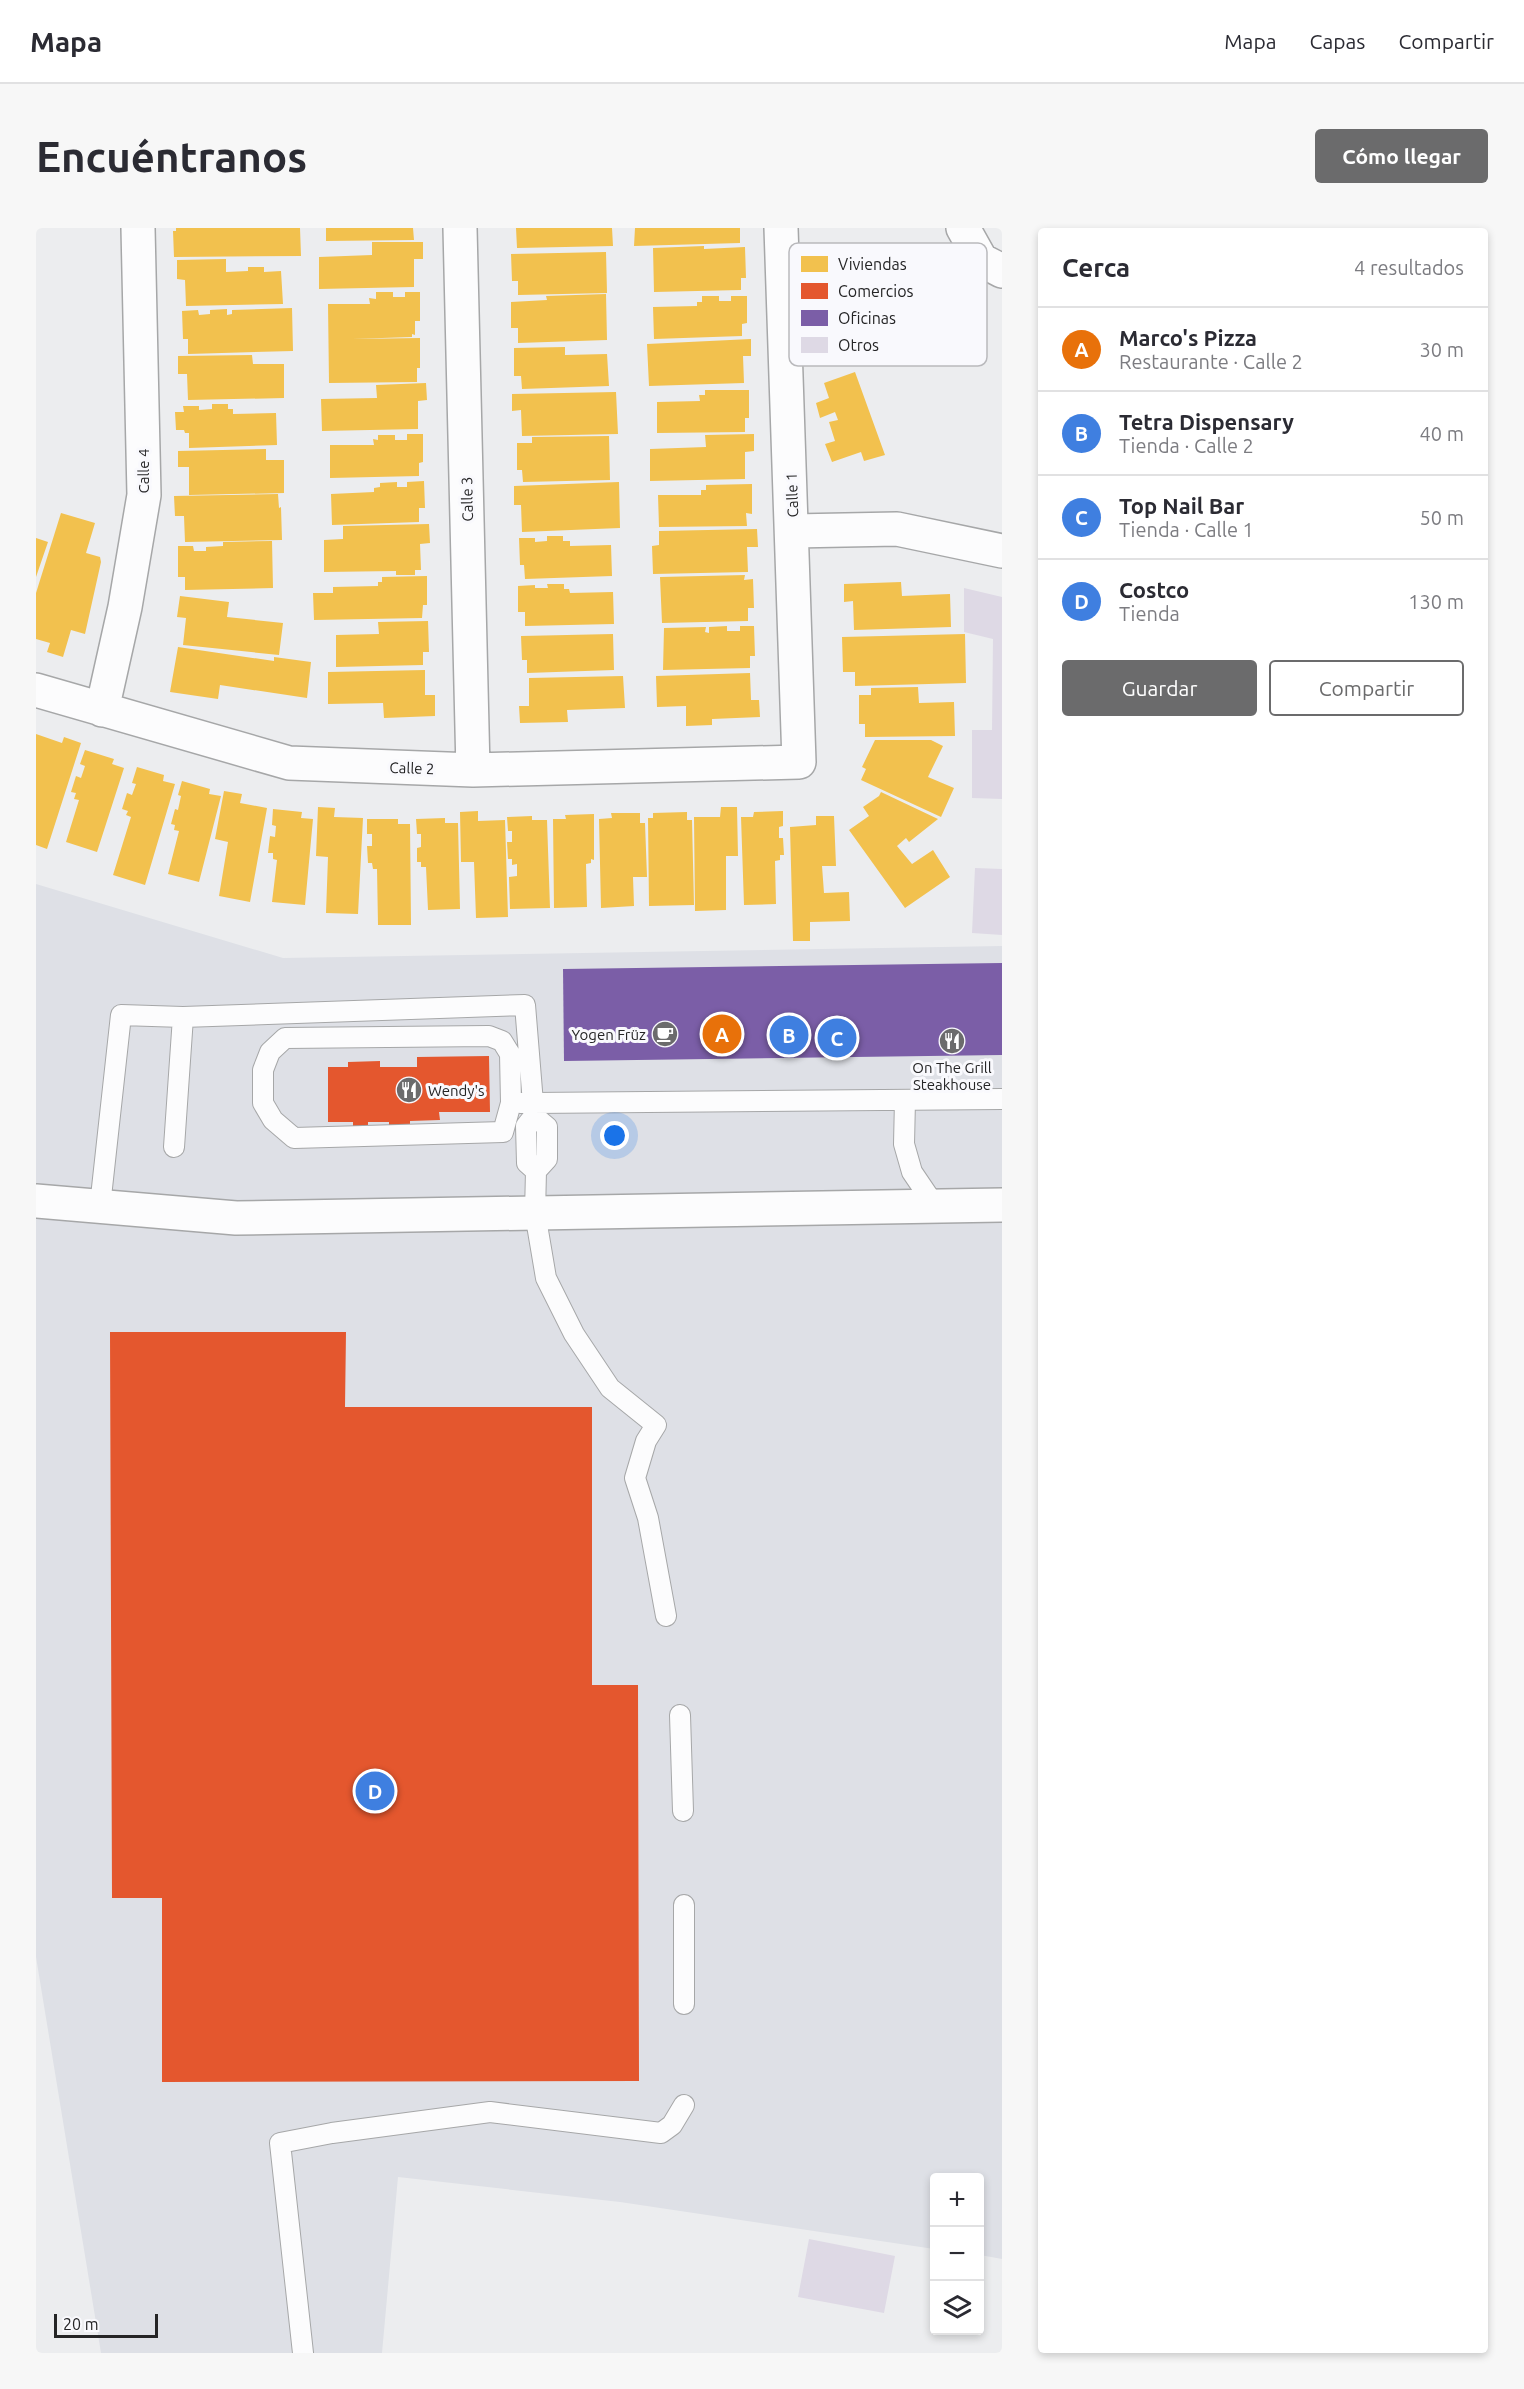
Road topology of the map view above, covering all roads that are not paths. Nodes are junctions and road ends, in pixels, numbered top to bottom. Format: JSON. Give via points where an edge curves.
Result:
{"nodes":[{"id":1,"x":138,"y":228,"type":"edge"},
{"id":2,"x":460,"y":228,"type":"edge"},
{"id":3,"x":781,"y":228,"type":"edge"},
{"id":4,"x":963,"y":228,"type":"edge"},
{"id":5,"x":971,"y":243,"type":"edge"},
{"id":6,"x":987,"y":263,"type":"edge"},
{"id":7,"x":1002,"y":271,"type":"edge"},
{"id":8,"x":793,"y":531,"type":"junction"},
{"id":9,"x":1002,"y":551,"type":"edge"},
{"id":10,"x":36,"y":690,"type":"edge"},
{"id":11,"x":102,"y":710,"type":"junction"},
{"id":12,"x":799,"y":762,"type":"joint"},
{"id":13,"x":473,"y":770,"type":"junction"},
{"id":14,"x":183,"y":1017,"type":"junction"},
{"id":15,"x":1002,"y":1099,"type":"edge"},
{"id":16,"x":905,"y":1100,"type":"junction"},
{"id":17,"x":512,"y":1102,"type":"junction"},
{"id":18,"x":533,"y":1109,"type":"junction"},
{"id":19,"x":174,"y":1147,"type":"dead end"},
{"id":20,"x":36,"y":1201,"type":"edge"},
{"id":21,"x":1002,"y":1205,"type":"edge"},
{"id":22,"x":100,"y":1206,"type":"junction"},
{"id":23,"x":935,"y":1206,"type":"junction"},
{"id":24,"x":535,"y":1213,"type":"junction"},
{"id":25,"x":666,"y":1617,"type":"dead end"},
{"id":26,"x":680,"y":1715,"type":"dead end"},
{"id":27,"x":683,"y":1811,"type":"dead end"},
{"id":28,"x":684,"y":1905,"type":"dead end"},
{"id":29,"x":684,"y":2004,"type":"dead end"},
{"id":30,"x":684,"y":2105,"type":"dead end"},
{"id":31,"x":303,"y":2353,"type":"edge"}],
"edges":[{"from":1,"to":11,"type":"street","name":"Calle 4","via":[[144,495]]},
{"from":2,"to":13,"type":"street","name":"Calle 3"},
{"from":3,"to":8,"type":"street","name":"Calle 1"},
{"from":4,"to":5,"type":"street"},
{"from":6,"to":7,"type":"street"},
{"from":8,"to":9,"type":"street","via":[[897,529]]},
{"from":8,"to":12,"type":"street","name":"Calle 1"},
{"from":10,"to":11,"type":"street","name":"Calle 2"},
{"from":11,"to":13,"type":"street","name":"Calle 2","via":[[289,763]]},
{"from":12,"to":13,"type":"street","name":"Calle 2"},
{"from":14,"to":18,"type":"lane","via":[[525,1005]]},
{"from":14,"to":19,"type":"lane"},
{"from":14,"to":22,"type":"lane","via":[[121,1015]]},
{"from":15,"to":16,"type":"lane"},
{"from":16,"to":18,"type":"lane"},
{"from":16,"to":23,"type":"lane","via":[[904,1144],[912,1172]]},
{"from":17,"to":17,"type":"lane","via":[[510,1054],[502,1041],[489,1036],[285,1038],[270,1052],[263,1070],[263,1103],[273,1120],[294,1138],[503,1132]]},
{"from":17,"to":18,"type":"lane"},
{"from":18,"to":24,"type":"lane","via":[[526,1126],[526,1163],[536,1171]]},
{"from":20,"to":22,"type":"street"},
{"from":21,"to":23,"type":"street"},
{"from":22,"to":24,"type":"street","via":[[236,1218]]},
{"from":23,"to":24,"type":"street"},
{"from":24,"to":25,"type":"lane","via":[[546,1278],[574,1334],[610,1388],[656,1425],[646,1441],[635,1478],[648,1518]]},
{"from":26,"to":27,"type":"lane"},
{"from":28,"to":29,"type":"lane"},
{"from":30,"to":31,"type":"lane","via":[[672,2125],[661,2133],[490,2112],[280,2143]]}]}
